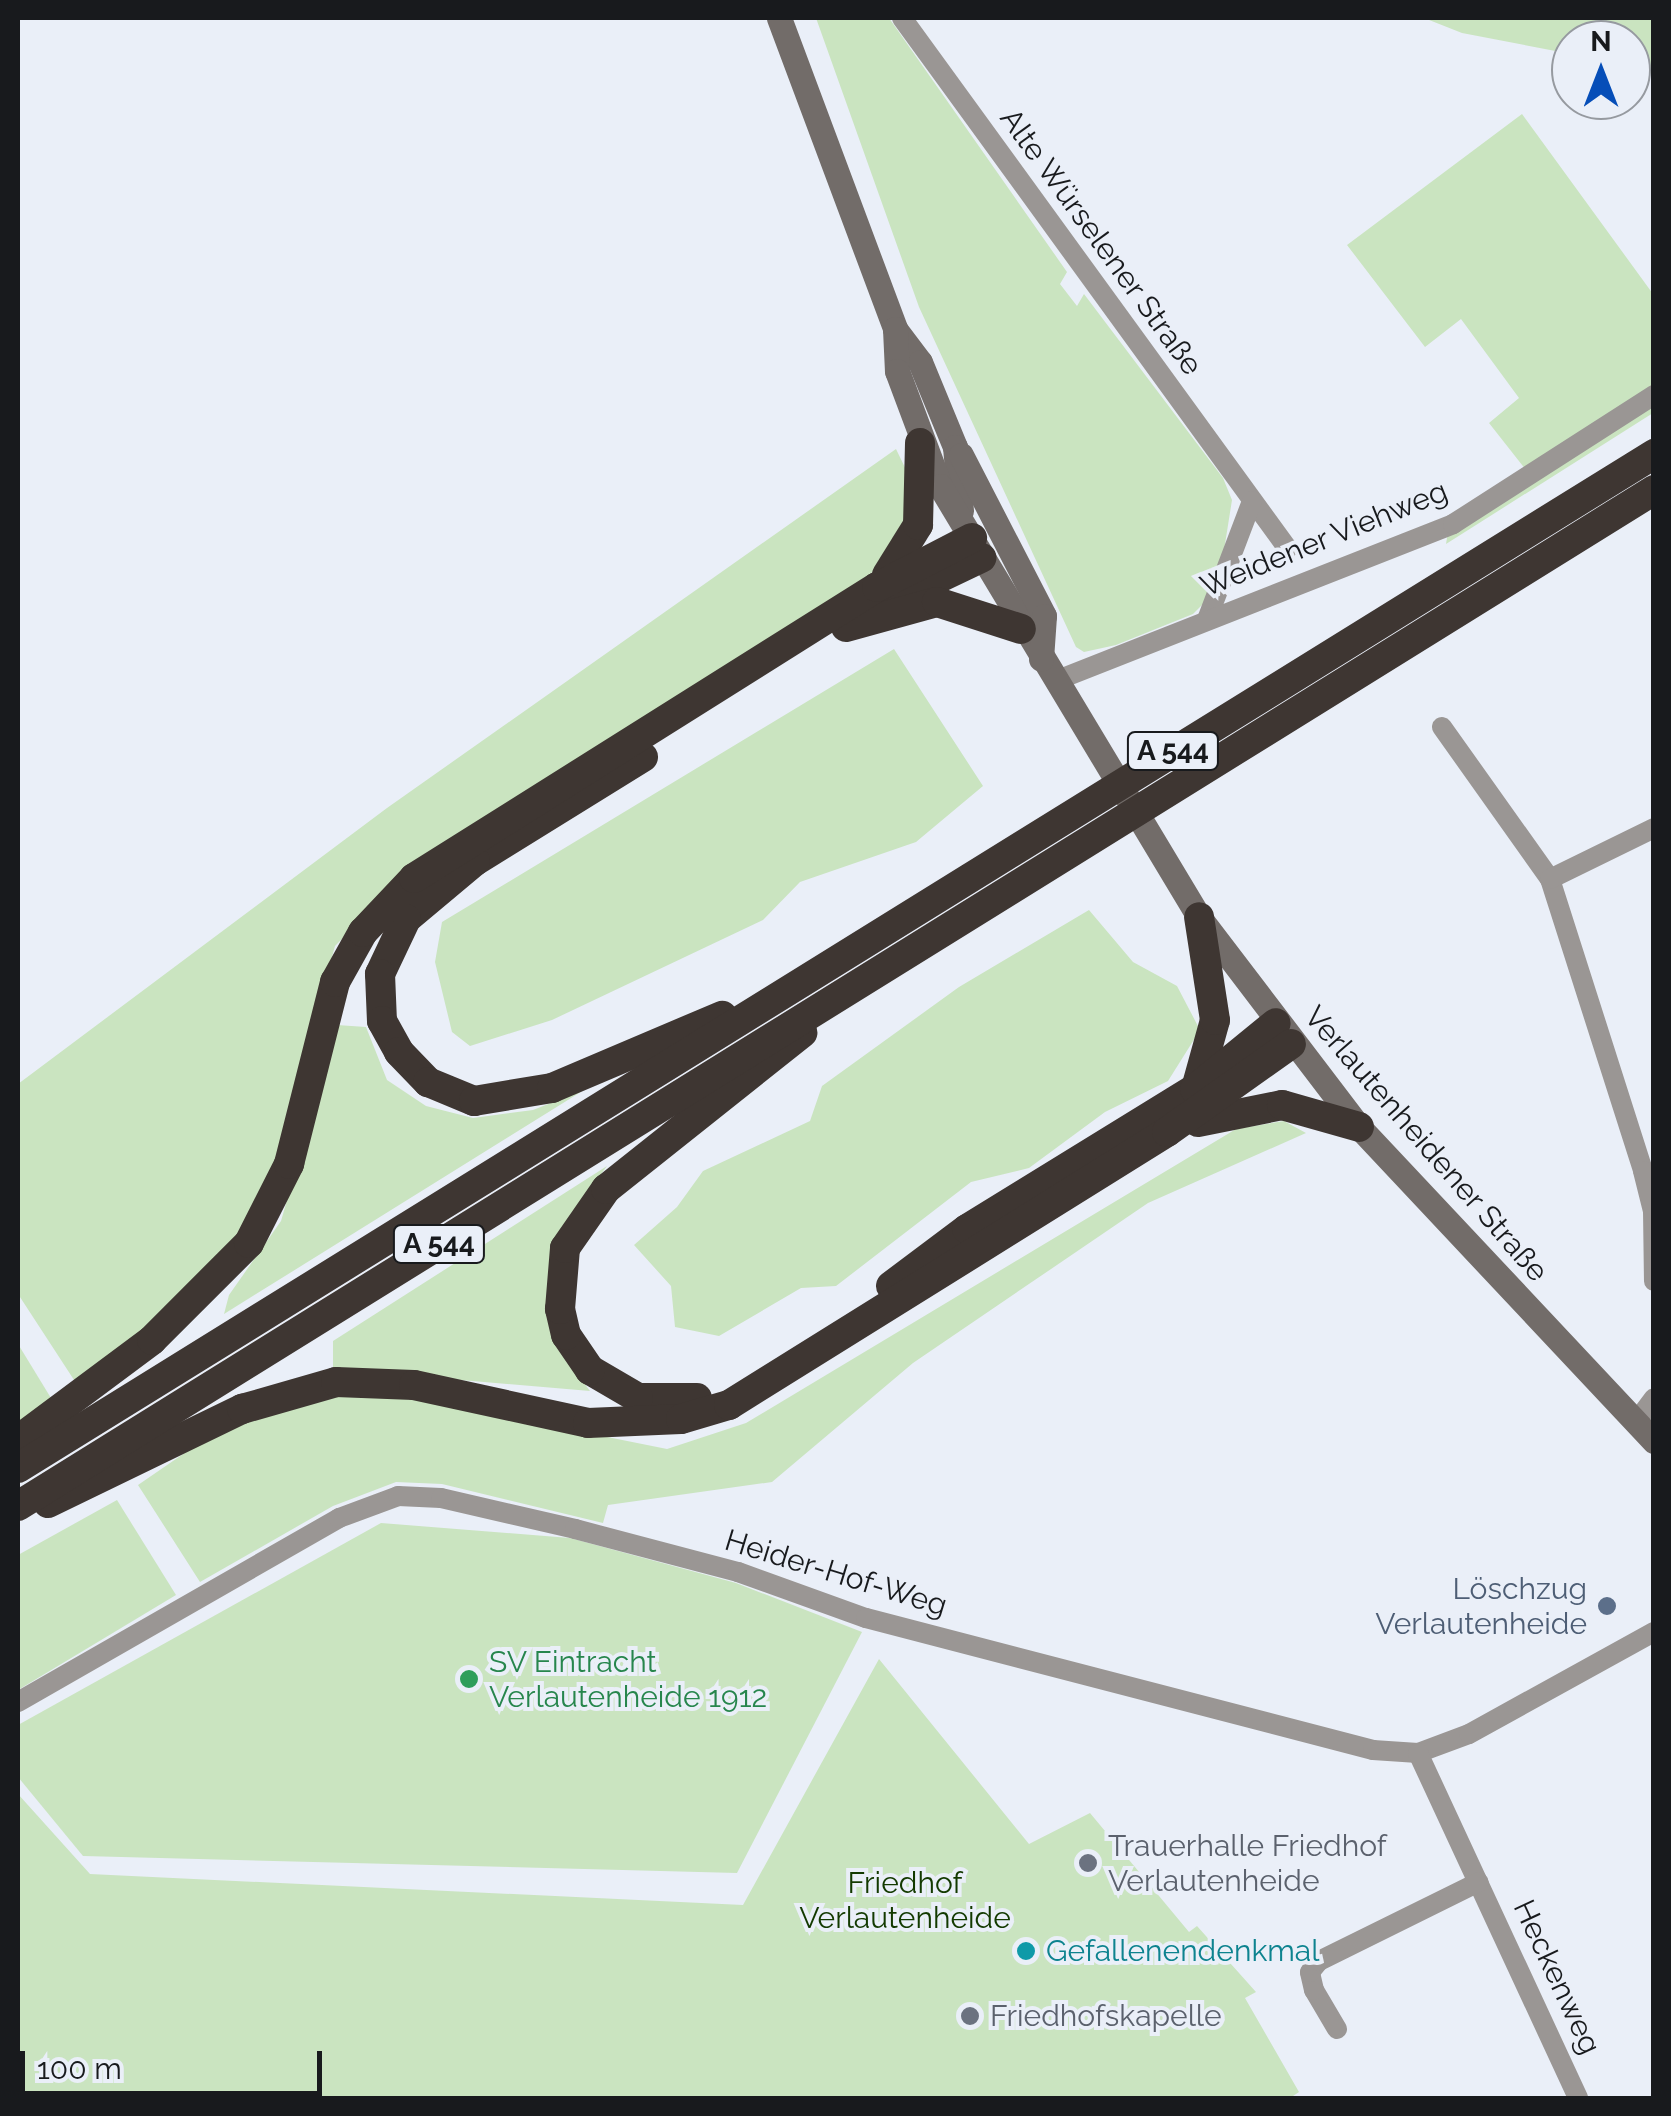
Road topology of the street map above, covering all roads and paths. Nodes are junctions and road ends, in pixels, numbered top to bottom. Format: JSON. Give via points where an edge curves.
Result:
{"nodes":[{"id":1,"x":779,"y":18,"type":"edge"},
{"id":2,"x":902,"y":18,"type":"edge"},
{"id":3,"x":895,"y":329,"type":"junction"},
{"id":4,"x":1654,"y":395,"type":"edge"},
{"id":5,"x":920,"y":443,"type":"junction"},
{"id":6,"x":955,"y":447,"type":"junction"},
{"id":7,"x":1654,"y":454,"type":"edge"},
{"id":8,"x":1654,"y":490,"type":"edge"},
{"id":9,"x":1252,"y":501,"type":"junction"},
{"id":10,"x":971,"y":536,"type":"junction"},
{"id":11,"x":1288,"y":549,"type":"dead end"},
{"id":12,"x":877,"y":587,"type":"junction"},
{"id":13,"x":1208,"y":618,"type":"junction"},
{"id":14,"x":846,"y":627,"type":"junction"},
{"id":15,"x":1021,"y":628,"type":"junction"},
{"id":16,"x":1048,"y":670,"type":"junction"},
{"id":17,"x":1442,"y":727,"type":"dead end"},
{"id":18,"x":1654,"y":828,"type":"edge"},
{"id":19,"x":1550,"y":879,"type":"junction"},
{"id":20,"x":1199,"y":917,"type":"junction"},
{"id":21,"x":860,"y":981,"type":"junction"},
{"id":22,"x":770,"y":1000,"type":"junction"},
{"id":23,"x":1283,"y":1034,"type":"junction"},
{"id":24,"x":1195,"y":1089,"type":"junction"},
{"id":25,"x":1359,"y":1127,"type":"junction"},
{"id":26,"x":1167,"y":1132,"type":"junction"},
{"id":27,"x":1653,"y":1211,"type":"edge"},
{"id":28,"x":1654,"y":1281,"type":"edge"},
{"id":29,"x":1654,"y":1398,"type":"edge"},
{"id":30,"x":1645,"y":1432,"type":"edge"},
{"id":31,"x":18,"y":1440,"type":"edge"},
{"id":32,"x":18,"y":1468,"type":"edge"},
{"id":33,"x":18,"y":1506,"type":"edge"},
{"id":34,"x":18,"y":1516,"type":"edge"},
{"id":35,"x":1654,"y":1632,"type":"edge"},
{"id":36,"x":18,"y":1702,"type":"edge"},
{"id":37,"x":1418,"y":1753,"type":"junction"},
{"id":38,"x":1480,"y":1882,"type":"junction"},
{"id":39,"x":1337,"y":2029,"type":"dead end"},
{"id":40,"x":1578,"y":2098,"type":"edge"}],
"edges":[{"from":1,"to":3,"type":"main road","name":"Verlautenheidener Straße"},
{"from":2,"to":9,"type":"street","name":"Alte Würselener Straße"},
{"from":3,"to":5,"type":"main road","name":"Verlautenheidener Straße","via":[[897,371]]},
{"from":3,"to":6,"type":"main road","name":"Verlautenheidener Straße","via":[[920,362]]},
{"from":4,"to":13,"type":"street","name":"Weidener Viehweg","via":[[1454,524]]},
{"from":5,"to":10,"type":"main road","name":"Verlautenheidener Straße"},
{"from":5,"to":12,"type":"highway","via":[[918,525]]},
{"from":6,"to":10,"type":"main road","name":"Verlautenheidener Straße"},
{"from":6,"to":16,"type":"main road","via":[[977,476],[1044,616]]},
{"from":7,"to":22,"type":"highway","number":"A 544"},
{"from":8,"to":21,"type":"highway","number":"A 544"},
{"from":9,"to":11,"type":"street","name":"Alte Würselener Straße"},
{"from":9,"to":13,"type":"street"},
{"from":10,"to":12,"type":"highway"},
{"from":10,"to":14,"type":"highway"},
{"from":10,"to":15,"type":"main road","name":"Verlautenheidener Straße"},
{"from":12,"to":31,"type":"highway","via":[[403,888],[363,932],[335,982],[289,1164],[249,1243],[152,1340]]},
{"from":13,"to":16,"type":"street","name":"Weidener Viehweg"},
{"from":14,"to":15,"type":"highway","via":[[937,602]]},
{"from":14,"to":22,"type":"highway","via":[[433,892],[385,952],[378,999],[389,1036],[412,1068],[474,1101],[552,1088],[676,1031]]},
{"from":15,"to":16,"type":"main road","name":"Verlautenheidener Straße"},
{"from":16,"to":20,"type":"main road","name":"Verlautenheidener Straße"},
{"from":17,"to":19,"type":"street"},
{"from":18,"to":19,"type":"street"},
{"from":19,"to":27,"type":"street"},
{"from":20,"to":23,"type":"main road","name":"Verlautenheidener Straße"},
{"from":20,"to":24,"type":"highway","via":[[1215,1020]]},
{"from":21,"to":24,"type":"highway","via":[[760,1071],[606,1189],[582,1217],[561,1266],[560,1309],[573,1348],[604,1383],[638,1398],[690,1400],[765,1371],[828,1334],[968,1229]]},
{"from":21,"to":33,"type":"highway","number":"A 544"},
{"from":22,"to":32,"type":"highway","number":"A 544"},
{"from":23,"to":24,"type":"highway"},
{"from":23,"to":25,"type":"main road","name":"Verlautenheidener Straße"},
{"from":23,"to":26,"type":"highway"},
{"from":25,"to":26,"type":"highway","via":[[1282,1105]]},
{"from":25,"to":30,"type":"main road","name":"Verlautenheidener Straße"},
{"from":26,"to":34,"type":"highway","via":[[831,1346],[717,1409],[655,1422],[588,1422],[414,1385],[336,1382],[242,1409]]},
{"from":27,"to":28,"type":"street"},
{"from":29,"to":30,"type":"street"},
{"from":35,"to":37,"type":"street","name":"Heider-Hof-Weg","via":[[1485,1726]]},
{"from":36,"to":37,"type":"street","name":"Heider-Hof-Weg","via":[[339,1518],[398,1496],[440,1498],[575,1529],[738,1572],[866,1618],[1338,1742]]},
{"from":37,"to":38,"type":"street","name":"Heckenweg"},
{"from":38,"to":39,"type":"street","name":"Heckenweg","via":[[1319,1961],[1310,1972],[1314,1990]]},
{"from":38,"to":40,"type":"street","name":"Heckenweg"}]}
